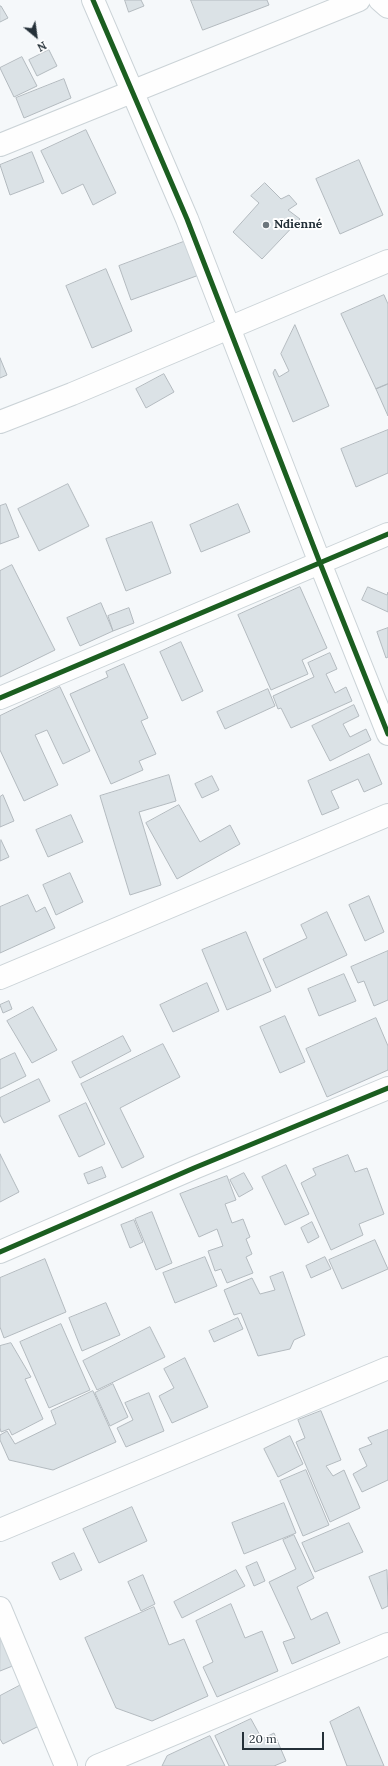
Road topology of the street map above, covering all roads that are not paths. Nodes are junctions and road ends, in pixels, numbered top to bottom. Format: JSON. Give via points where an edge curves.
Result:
{"nodes":[{"id":1,"x":93,"y":0,"type":"edge"},
{"id":2,"x":359,"y":0,"type":"edge"},
{"id":3,"x":380,"y":0,"type":"edge"},
{"id":4,"x":388,"y":7,"type":"edge"},
{"id":5,"x":131,"y":92,"type":"junction"},
{"id":6,"x":0,"y":145,"type":"edge"},
{"id":7,"x":388,"y":261,"type":"edge"},
{"id":8,"x":230,"y":328,"type":"junction"},
{"id":9,"x":0,"y":422,"type":"edge"},
{"id":10,"x":388,"y":534,"type":"edge"},
{"id":11,"x":320,"y":563,"type":"junction"},
{"id":12,"x":0,"y":698,"type":"edge"},
{"id":13,"x":388,"y":734,"type":"edge"},
{"id":14,"x":388,"y":815,"type":"edge"},
{"id":15,"x":0,"y":978,"type":"edge"},
{"id":16,"x":388,"y":1088,"type":"edge"},
{"id":17,"x":0,"y":1252,"type":"edge"},
{"id":18,"x":388,"y":1368,"type":"edge"},
{"id":19,"x":0,"y":1530,"type":"edge"},
{"id":20,"x":0,"y":1608,"type":"edge"},
{"id":21,"x":388,"y":1644,"type":"edge"},
{"id":22,"x":66,"y":1766,"type":"edge"},
{"id":23,"x":97,"y":1766,"type":"edge"}],
"edges":[{"from":1,"to":5,"type":"street"},
{"from":2,"to":5,"type":"street"},
{"from":3,"to":4,"type":"street"},
{"from":5,"to":6,"type":"street"},
{"from":5,"to":8,"type":"street","via":[[187,219]]},
{"from":7,"to":8,"type":"street"},
{"from":8,"to":9,"type":"street"},
{"from":8,"to":11,"type":"street"},
{"from":10,"to":11,"type":"street"},
{"from":11,"to":12,"type":"street"},
{"from":11,"to":13,"type":"street"},
{"from":14,"to":15,"type":"street"},
{"from":16,"to":17,"type":"street"},
{"from":18,"to":19,"type":"street"},
{"from":20,"to":22,"type":"street"},
{"from":21,"to":23,"type":"street"}]}
